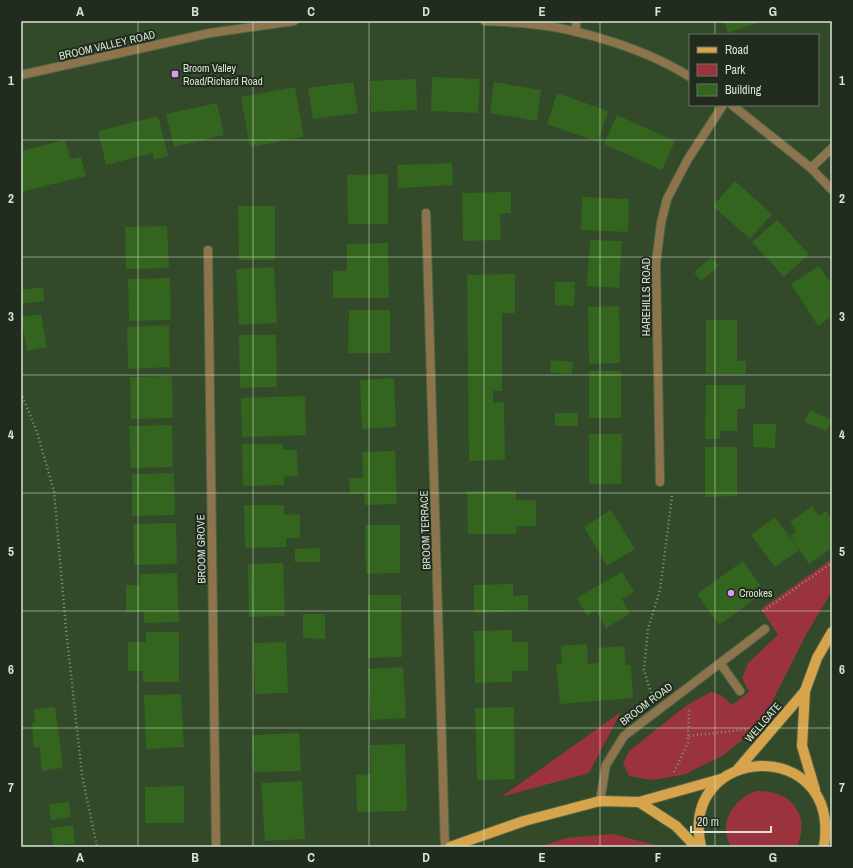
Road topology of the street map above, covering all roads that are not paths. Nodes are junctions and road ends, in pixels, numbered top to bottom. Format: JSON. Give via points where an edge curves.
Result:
{"nodes":[{"id":1,"x":294,"y":21,"type":"edge"},
{"id":2,"x":485,"y":21,"type":"edge"},
{"id":3,"x":576,"y":21,"type":"edge"},
{"id":4,"x":576,"y":32,"type":"junction"},
{"id":5,"x":21,"y":75,"type":"edge"},
{"id":6,"x":689,"y":76,"type":"edge"},
{"id":7,"x":722,"y":106,"type":"edge"},
{"id":8,"x":733,"y":106,"type":"edge"},
{"id":9,"x":832,"y":148,"type":"edge"},
{"id":10,"x":811,"y":168,"type":"junction"},
{"id":11,"x":832,"y":190,"type":"edge"},
{"id":12,"x":426,"y":213,"type":"dead end"},
{"id":13,"x":208,"y":250,"type":"dead end"},
{"id":14,"x":660,"y":482,"type":"road end"},
{"id":15,"x":765,"y":630,"type":"road end"},
{"id":16,"x":832,"y":632,"type":"edge"},
{"id":17,"x":720,"y":663,"type":"junction"},
{"id":18,"x":740,"y":691,"type":"dead end"},
{"id":19,"x":806,"y":691,"type":"junction"},
{"id":20,"x":738,"y":769,"type":"junction"},
{"id":21,"x":721,"y":780,"type":"junction"},
{"id":22,"x":815,"y":793,"type":"junction"},
{"id":23,"x":600,"y":801,"type":"junction"},
{"id":24,"x":639,"y":802,"type":"junction"},
{"id":25,"x":824,"y":811,"type":"junction"},
{"id":26,"x":832,"y":821,"type":"edge"},
{"id":27,"x":216,"y":847,"type":"edge"},
{"id":28,"x":446,"y":847,"type":"edge"},
{"id":29,"x":450,"y":847,"type":"edge"},
{"id":30,"x":696,"y":847,"type":"edge"},
{"id":31,"x":701,"y":847,"type":"edge"},
{"id":32,"x":824,"y":847,"type":"edge"}],
"edges":[{"from":1,"to":5,"type":"street","name":"BROOM VALLEY ROAD","via":[[210,33]]},
{"from":2,"to":4,"type":"street","via":[[532,24]]},
{"from":3,"to":4,"type":"street"},
{"from":4,"to":6,"type":"street","via":[[634,49]]},
{"from":7,"to":14,"type":"street","name":"HAREHILLS ROAD","via":[[688,159],[668,200],[661,222],[656,263]]},
{"from":8,"to":10,"type":"street"},
{"from":9,"to":10,"type":"street"},
{"from":10,"to":11,"type":"street"},
{"from":12,"to":28,"type":"street","name":"BROOM TERRACE"},
{"from":13,"to":27,"type":"street","name":"BROOM GROVE"},
{"from":15,"to":17,"type":"street"},
{"from":16,"to":19,"type":"main road","name":"WELLGATE","via":[[817,658]]},
{"from":17,"to":18,"type":"street"},
{"from":17,"to":23,"type":"street","name":"BROOM ROAD","via":[[624,736],[606,765]]},
{"from":19,"to":20,"type":"main road","name":"WELLGATE"},
{"from":19,"to":22,"type":"main road","name":"WELLGATE","via":[[802,746]]},
{"from":20,"to":21,"type":"main road"},
{"from":20,"to":22,"type":"main road","via":[[760,764],[781,767],[800,777]]},
{"from":21,"to":24,"type":"main road"},
{"from":21,"to":31,"type":"main road","via":[[708,795],[700,814],[698,834]]},
{"from":22,"to":25,"type":"main road"},
{"from":23,"to":24,"type":"main road"},
{"from":23,"to":29,"type":"main road","via":[[524,821]]},
{"from":24,"to":30,"type":"main road","via":[[676,826]]},
{"from":25,"to":26,"type":"main road"},
{"from":25,"to":32,"type":"main road"}]}
